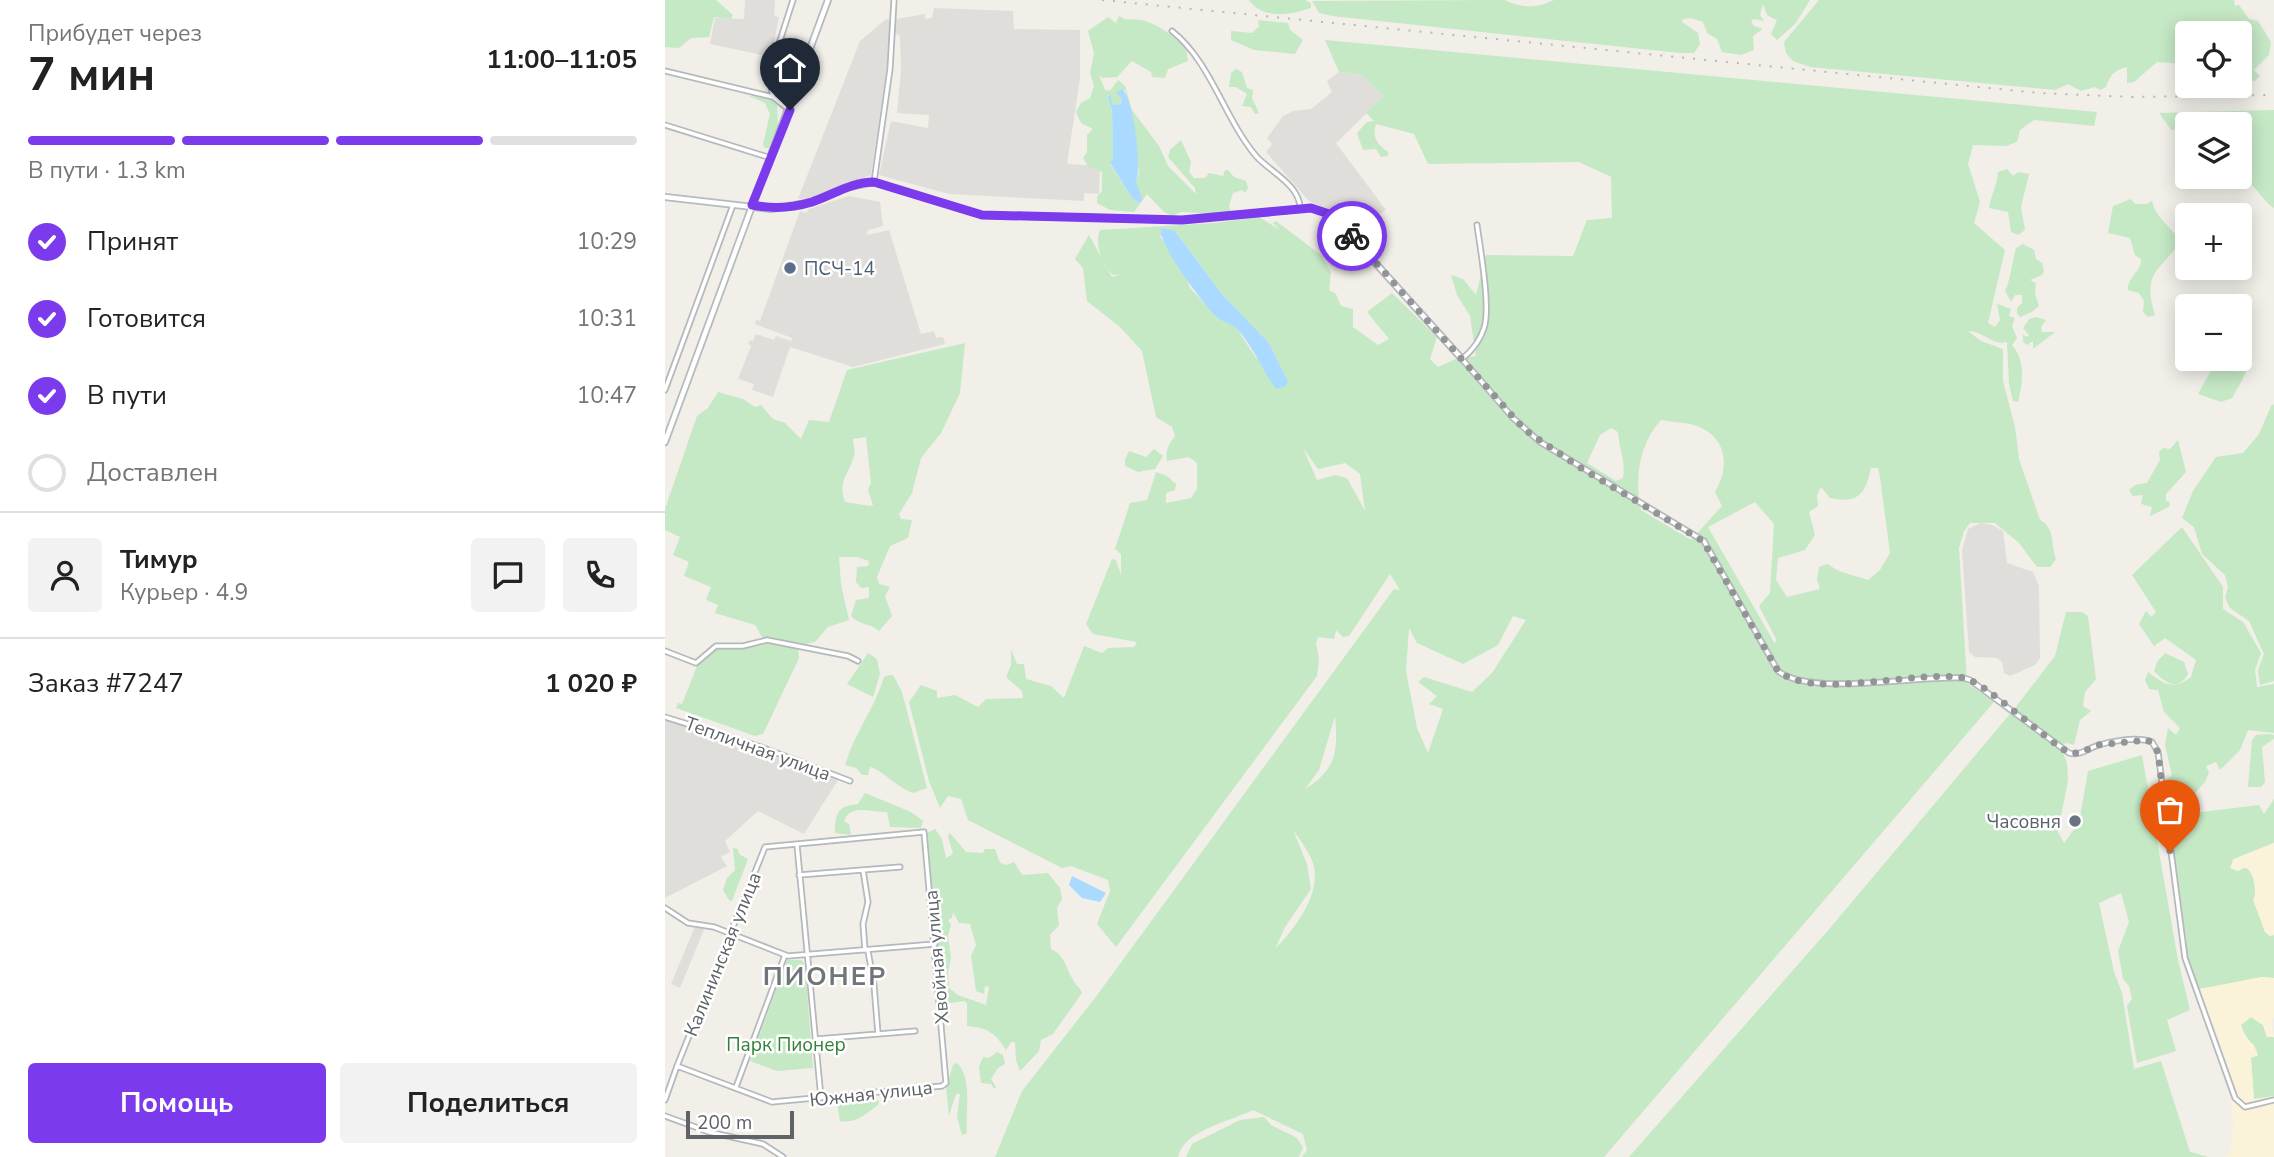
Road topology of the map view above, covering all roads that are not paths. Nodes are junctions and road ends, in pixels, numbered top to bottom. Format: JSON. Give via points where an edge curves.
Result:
{"nodes":[{"id":1,"x":793,"y":0,"type":"edge"},
{"id":2,"x":828,"y":0,"type":"edge"},
{"id":3,"x":894,"y":0,"type":"edge"},
{"id":4,"x":1173,"y":31,"type":"dead end"},
{"id":5,"x":665,"y":71,"type":"edge"},
{"id":6,"x":773,"y":97,"type":"junction"},
{"id":7,"x":790,"y":110,"type":"junction"},
{"id":8,"x":665,"y":125,"type":"edge"},
{"id":9,"x":771,"y":158,"type":"junction"},
{"id":10,"x":874,"y":182,"type":"junction"},
{"id":11,"x":665,"y":197,"type":"edge"},
{"id":12,"x":733,"y":204,"type":"junction"},
{"id":13,"x":752,"y":205,"type":"junction"},
{"id":14,"x":1300,"y":208,"type":"junction"},
{"id":15,"x":1476,"y":225,"type":"dead end"},
{"id":16,"x":1462,"y":359,"type":"junction"},
{"id":17,"x":665,"y":390,"type":"edge"},
{"id":18,"x":665,"y":442,"type":"edge"},
{"id":19,"x":665,"y":651,"type":"edge"},
{"id":20,"x":858,"y":661,"type":"dead end"},
{"id":21,"x":665,"y":717,"type":"edge"},
{"id":22,"x":850,"y":780,"type":"dead end"},
{"id":23,"x":797,"y":845,"type":"junction"},
{"id":24,"x":900,"y":867,"type":"dead end"},
{"id":25,"x":863,"y":870,"type":"junction"},
{"id":26,"x":799,"y":876,"type":"junction"},
{"id":27,"x":665,"y":908,"type":"edge"},
{"id":28,"x":731,"y":933,"type":"junction"},
{"id":29,"x":936,"y":944,"type":"junction"},
{"id":30,"x":866,"y":951,"type":"junction"},
{"id":31,"x":785,"y":955,"type":"junction"},
{"id":32,"x":808,"y":956,"type":"junction"},
{"id":33,"x":915,"y":1031,"type":"dead end"},
{"id":34,"x":878,"y":1034,"type":"junction"},
{"id":35,"x":817,"y":1039,"type":"junction"},
{"id":36,"x":677,"y":1066,"type":"junction"},
{"id":37,"x":946,"y":1083,"type":"joint"},
{"id":38,"x":736,"y":1087,"type":"junction"},
{"id":39,"x":821,"y":1098,"type":"junction"},
{"id":40,"x":665,"y":1100,"type":"edge"},
{"id":41,"x":2274,"y":1100,"type":"edge"},
{"id":42,"x":665,"y":1116,"type":"edge"},
{"id":43,"x":783,"y":1157,"type":"edge"}],
"edges":[{"from":1,"to":6,"type":"street","via":[[769,75]]},
{"from":2,"to":7,"type":"street"},
{"from":3,"to":10,"type":"street","via":[[890,69]]},
{"from":4,"to":14,"type":"street","via":[[1192,51],[1257,158],[1296,195]]},
{"from":5,"to":6,"type":"street"},
{"from":6,"to":7,"type":"street"},
{"from":7,"to":9,"type":"street"},
{"from":8,"to":9,"type":"street"},
{"from":9,"to":13,"type":"street"},
{"from":10,"to":13,"type":"street","via":[[790,207]]},
{"from":10,"to":14,"type":"street","via":[[982,215],[1182,220]]},
{"from":11,"to":12,"type":"street"},
{"from":12,"to":13,"type":"street"},
{"from":12,"to":17,"type":"street"},
{"from":13,"to":18,"type":"street"},
{"from":14,"to":16,"type":"street","via":[[1332,215]]},
{"from":15,"to":16,"type":"street","via":[[1485,326],[1478,343]]},
{"from":16,"to":41,"type":"street","via":[[1540,442],[1703,541],[1783,675],[1814,684],[1964,678],[2074,755],[2098,745],[2141,739],[2152,742],[2158,752],[2185,958],[2235,1098],[2245,1107]]},
{"from":19,"to":20,"type":"street","via":[[696,663],[716,646],[767,640]]},
{"from":21,"to":22,"type":"street","name":"Тепличная улица"},
{"from":23,"to":26,"type":"street"},
{"from":23,"to":28,"type":"street","name":"Калининская улица","via":[[765,847]]},
{"from":23,"to":29,"type":"street","name":"Хвойная улица","via":[[924,832]]},
{"from":24,"to":25,"type":"street"},
{"from":25,"to":26,"type":"street"},
{"from":25,"to":30,"type":"street","via":[[868,902],[863,923]]},
{"from":26,"to":32,"type":"street"},
{"from":27,"to":28,"type":"street","via":[[688,923]]},
{"from":28,"to":31,"type":"street"},
{"from":28,"to":36,"type":"street","name":"Калининская улица"},
{"from":29,"to":30,"type":"street"},
{"from":29,"to":37,"type":"street","name":"Хвойная улица"},
{"from":30,"to":32,"type":"street"},
{"from":30,"to":34,"type":"street"},
{"from":31,"to":32,"type":"street"},
{"from":31,"to":38,"type":"street"},
{"from":32,"to":35,"type":"street"},
{"from":33,"to":34,"type":"street"},
{"from":34,"to":35,"type":"street"},
{"from":35,"to":39,"type":"street"},
{"from":36,"to":38,"type":"street","name":"Южная улица"},
{"from":36,"to":40,"type":"street","name":"Калининская улица"},
{"from":37,"to":39,"type":"street","name":"Южная улица"},
{"from":38,"to":39,"type":"street","name":"Южная улица","via":[[772,1102]]},
{"from":42,"to":43,"type":"street","via":[[763,1144]]}]}
